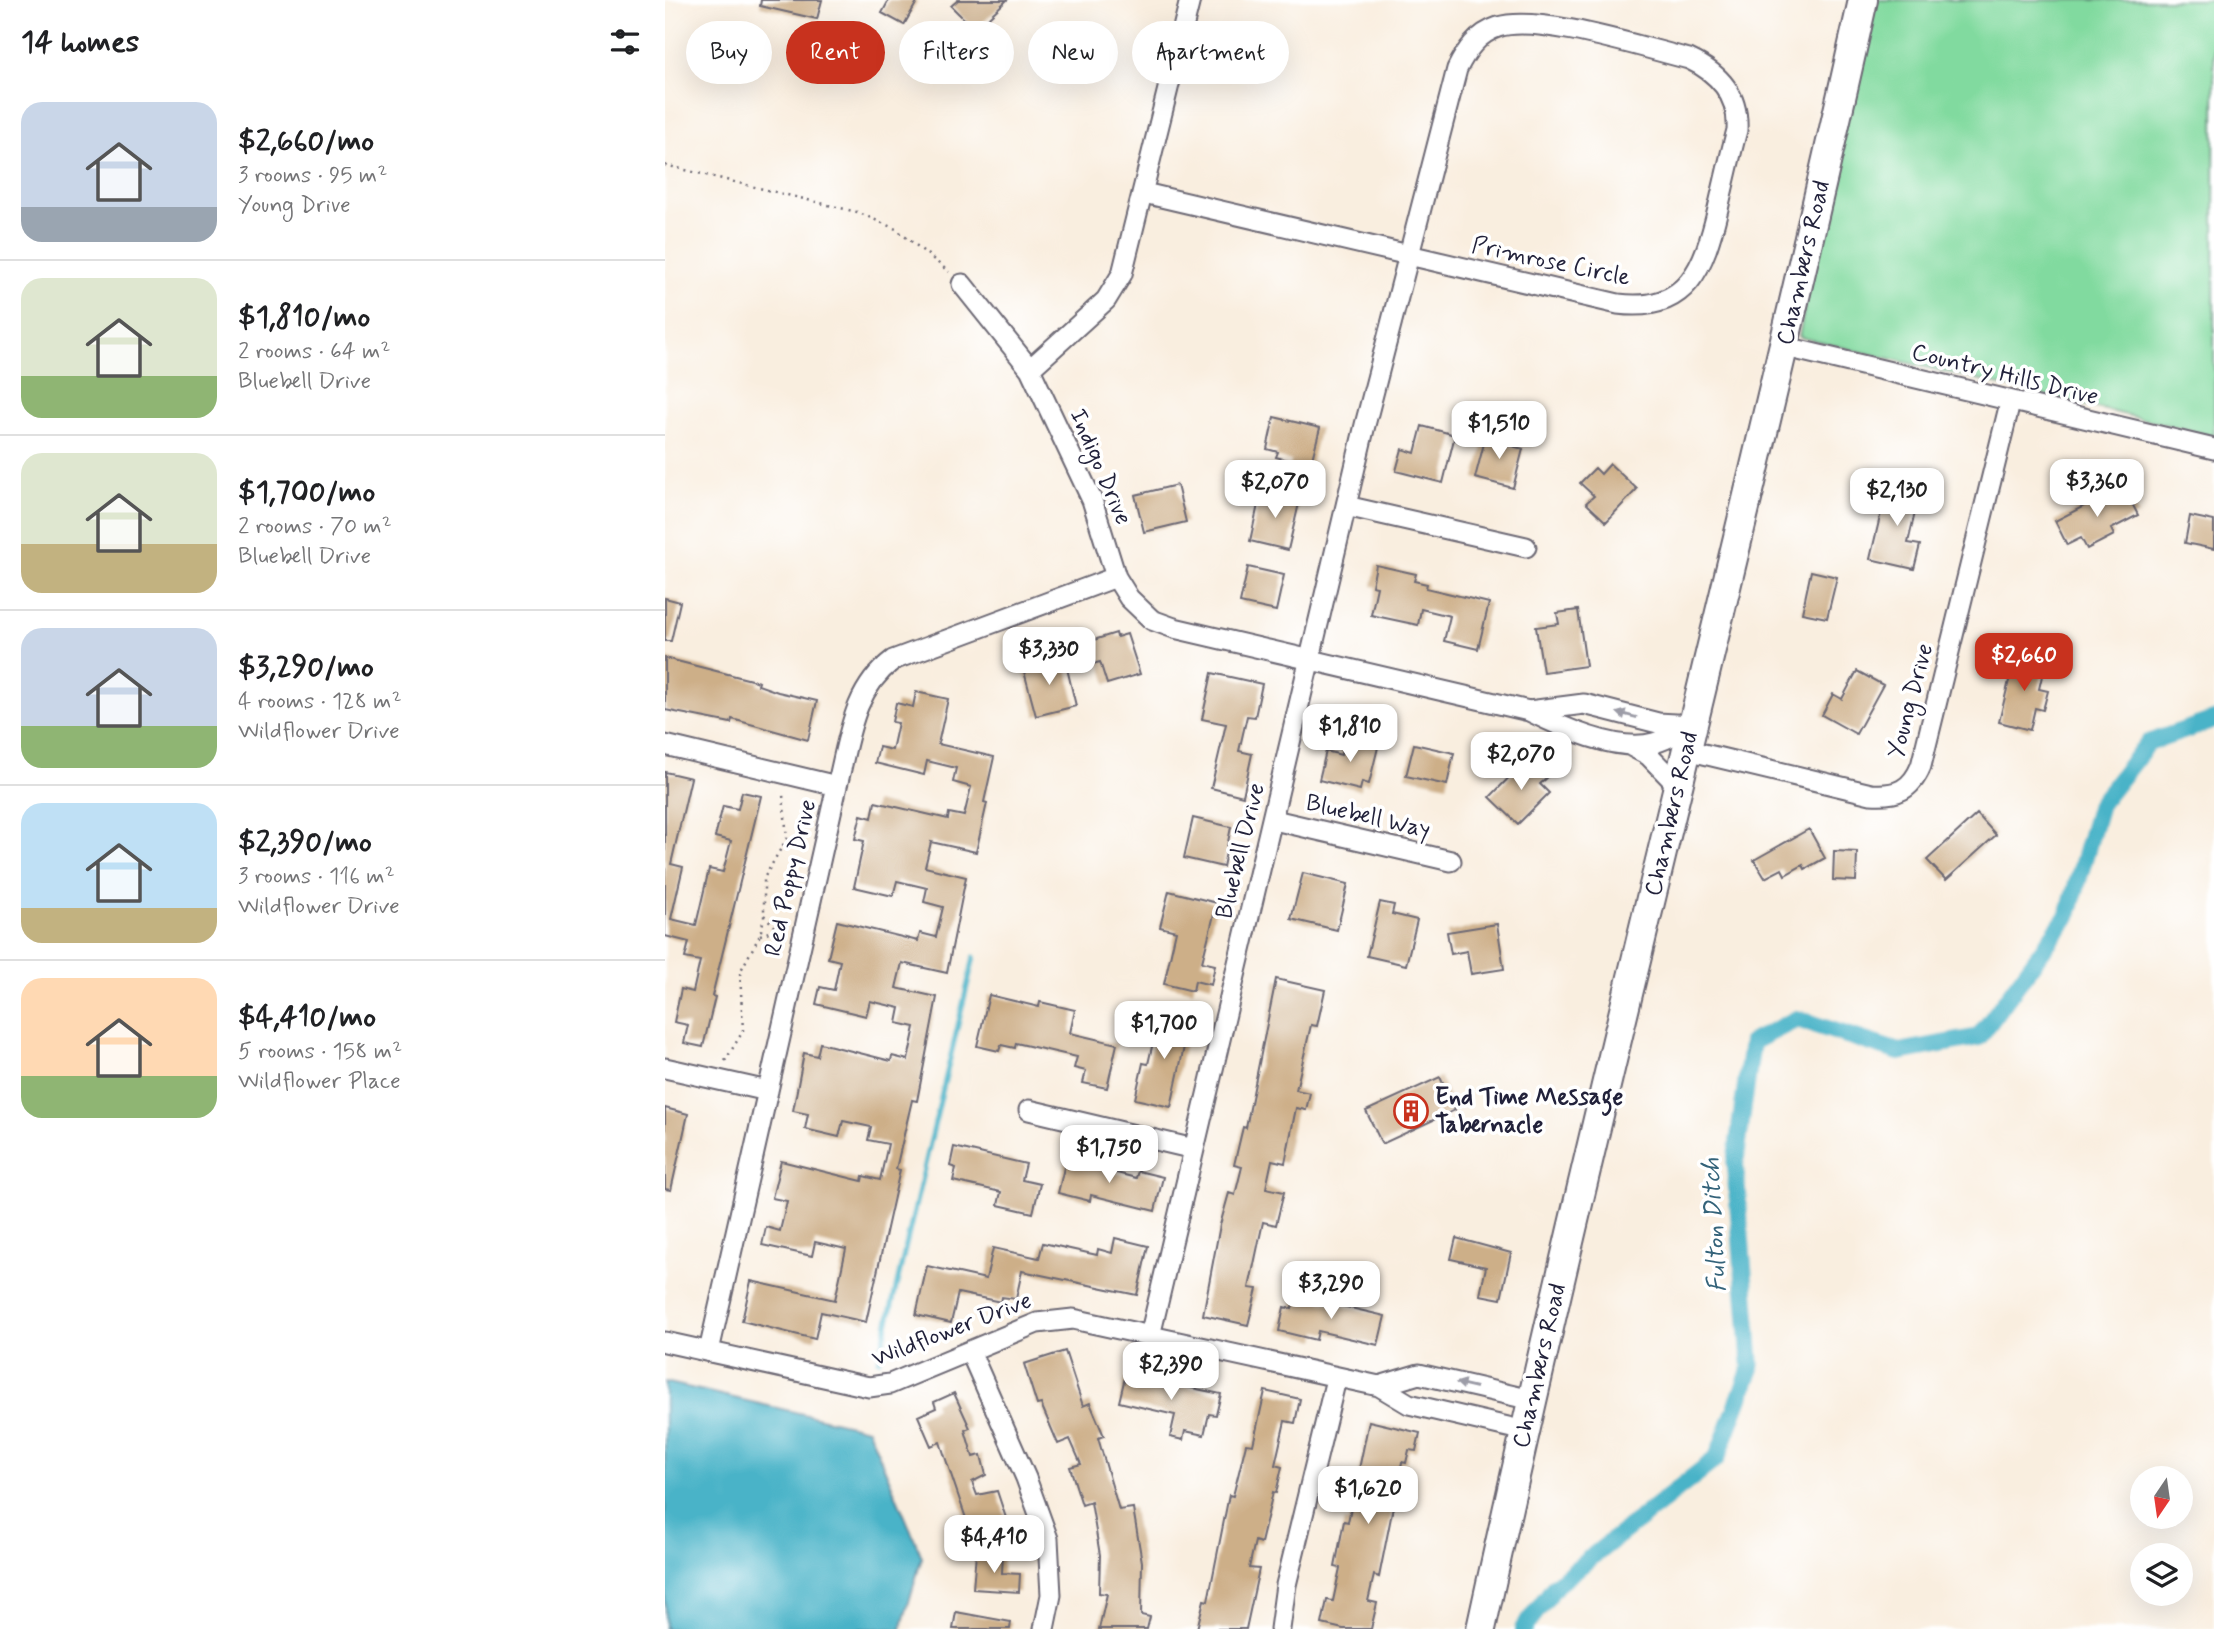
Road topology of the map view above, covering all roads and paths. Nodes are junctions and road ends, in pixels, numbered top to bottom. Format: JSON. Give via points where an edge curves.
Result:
{"nodes":[{"id":1,"x":1190,"y":0,"type":"edge"},
{"id":2,"x":1863,"y":0,"type":"edge"},
{"id":3,"x":665,"y":165,"type":"edge"},
{"id":4,"x":1144,"y":193,"type":"junction"},
{"id":5,"x":1410,"y":256,"type":"junction"},
{"id":6,"x":962,"y":284,"type":"joint"},
{"id":7,"x":1786,"y":347,"type":"junction"},
{"id":8,"x":1030,"y":369,"type":"junction"},
{"id":9,"x":2010,"y":403,"type":"junction"},
{"id":10,"x":2214,"y":449,"type":"edge"},
{"id":11,"x":1346,"y":506,"type":"junction"},
{"id":12,"x":1526,"y":547,"type":"dead end"},
{"id":13,"x":1116,"y":577,"type":"junction"},
{"id":14,"x":1312,"y":661,"type":"junction"},
{"id":15,"x":1529,"y":711,"type":"junction"},
{"id":16,"x":1691,"y":737,"type":"junction"},
{"id":17,"x":1628,"y":745,"type":"junction"},
{"id":18,"x":665,"y":746,"type":"edge"},
{"id":19,"x":837,"y":786,"type":"junction"},
{"id":20,"x":1679,"y":787,"type":"junction"},
{"id":21,"x":783,"y":795,"type":"dead end"},
{"id":22,"x":1274,"y":820,"type":"junction"},
{"id":23,"x":1451,"y":861,"type":"dead end"},
{"id":24,"x":764,"y":915,"type":"junction"},
{"id":25,"x":759,"y":935,"type":"junction"},
{"id":26,"x":725,"y":1061,"type":"dead end"},
{"id":27,"x":665,"y":1068,"type":"edge"},
{"id":28,"x":768,"y":1091,"type":"junction"},
{"id":29,"x":1029,"y":1110,"type":"dead end"},
{"id":30,"x":1194,"y":1149,"type":"junction"},
{"id":31,"x":1150,"y":1336,"type":"junction"},
{"id":32,"x":665,"y":1342,"type":"edge"},
{"id":33,"x":970,"y":1351,"type":"junction"},
{"id":34,"x":709,"y":1352,"type":"junction"},
{"id":35,"x":1336,"y":1379,"type":"junction"},
{"id":36,"x":1379,"y":1387,"type":"junction"},
{"id":37,"x":1532,"y":1400,"type":"junction"},
{"id":38,"x":1525,"y":1431,"type":"junction"},
{"id":39,"x":1044,"y":1629,"type":"edge"},
{"id":40,"x":1280,"y":1629,"type":"edge"},
{"id":41,"x":1481,"y":1629,"type":"edge"}],
"edges":[{"from":1,"to":4,"type":"street"},
{"from":2,"to":7,"type":"street","name":"Chambers Road"},
{"from":3,"to":6,"type":"path","via":[[814,199],[878,220],[910,239]]},
{"from":4,"to":5,"type":"street","name":"Primrose Circle"},
{"from":4,"to":8,"type":"street","via":[[1127,260],[1115,287]]},
{"from":5,"to":5,"type":"street","name":"Primrose Circle","via":[[1618,304],[1641,305],[1668,298],[1694,277],[1707,251],[1737,130],[1730,93],[1716,75],[1689,59],[1542,25],[1495,28],[1473,43],[1457,69]]},
{"from":5,"to":11,"type":"street","name":"Bluebell Drive"},
{"from":6,"to":8,"type":"street","name":"Indigo Drive"},
{"from":7,"to":9,"type":"street","name":"Country Hills Drive"},
{"from":7,"to":16,"type":"street","name":"Chambers Road"},
{"from":8,"to":13,"type":"street","name":"Indigo Drive","via":[[1092,500]]},
{"from":9,"to":10,"type":"street","name":"Country Hills Drive"},
{"from":9,"to":16,"type":"street","name":"Young Drive","via":[[1921,766],[1911,785],[1898,793],[1871,794]]},
{"from":11,"to":12,"type":"street"},
{"from":11,"to":14,"type":"street","name":"Bluebell Drive"},
{"from":13,"to":14,"type":"street","name":"Indigo Drive","via":[[1135,606],[1162,624]]},
{"from":13,"to":19,"type":"street","name":"Red Poppy Drive","via":[[887,665],[870,679],[862,696]]},
{"from":14,"to":15,"type":"street","name":"Indigo Drive"},
{"from":14,"to":22,"type":"street","name":"Bluebell Drive"},
{"from":16,"to":15,"type":"street","name":"Indigo Drive","one_way":true,"via":[[1658,723],[1584,704]]},
{"from":15,"to":17,"type":"street","name":"Indigo Drive","via":[[1568,731]]},
{"from":16,"to":17,"type":"street"},
{"from":16,"to":20,"type":"street","name":"Chambers Road"},
{"from":17,"to":20,"type":"street","via":[[1648,755]]},
{"from":18,"to":19,"type":"street"},
{"from":19,"to":28,"type":"street","name":"Red Poppy Drive"},
{"from":20,"to":37,"type":"street","name":"Chambers Road"},
{"from":21,"to":24,"type":"path","via":[[788,830],[764,878]]},
{"from":22,"to":23,"type":"street","name":"Bluebell Way"},
{"from":22,"to":30,"type":"street","name":"Bluebell Drive"},
{"from":24,"to":25,"type":"path"},
{"from":24,"to":25,"type":"path","via":[[774,926],[784,927]]},
{"from":25,"to":26,"type":"path","via":[[740,972],[741,1039]]},
{"from":27,"to":28,"type":"street"},
{"from":28,"to":34,"type":"street","name":"Red Poppy Drive"},
{"from":29,"to":30,"type":"street"},
{"from":30,"to":31,"type":"street","name":"Bluebell Drive"},
{"from":31,"to":33,"type":"street","name":"Wildflower Drive","via":[[1073,1319],[1049,1320]]},
{"from":31,"to":35,"type":"street","name":"Wildflower Drive"},
{"from":32,"to":34,"type":"street","name":"Wildflower Drive"},
{"from":33,"to":34,"type":"street","name":"Wildflower Drive","via":[[890,1384],[869,1387]]},
{"from":33,"to":39,"type":"street","via":[[1048,1539],[1051,1595]]},
{"from":35,"to":36,"type":"street","name":"Wildflower Drive"},
{"from":35,"to":40,"type":"street","via":[[1286,1585]]},
{"from":37,"to":36,"type":"street","name":"Wildflower Drive","one_way":true,"via":[[1419,1374]]},
{"from":36,"to":38,"type":"street","name":"Wildflower Drive","via":[[1409,1404]]},
{"from":37,"to":38,"type":"street","name":"Chambers Road"},
{"from":38,"to":41,"type":"street","name":"Chambers Road"}]}
